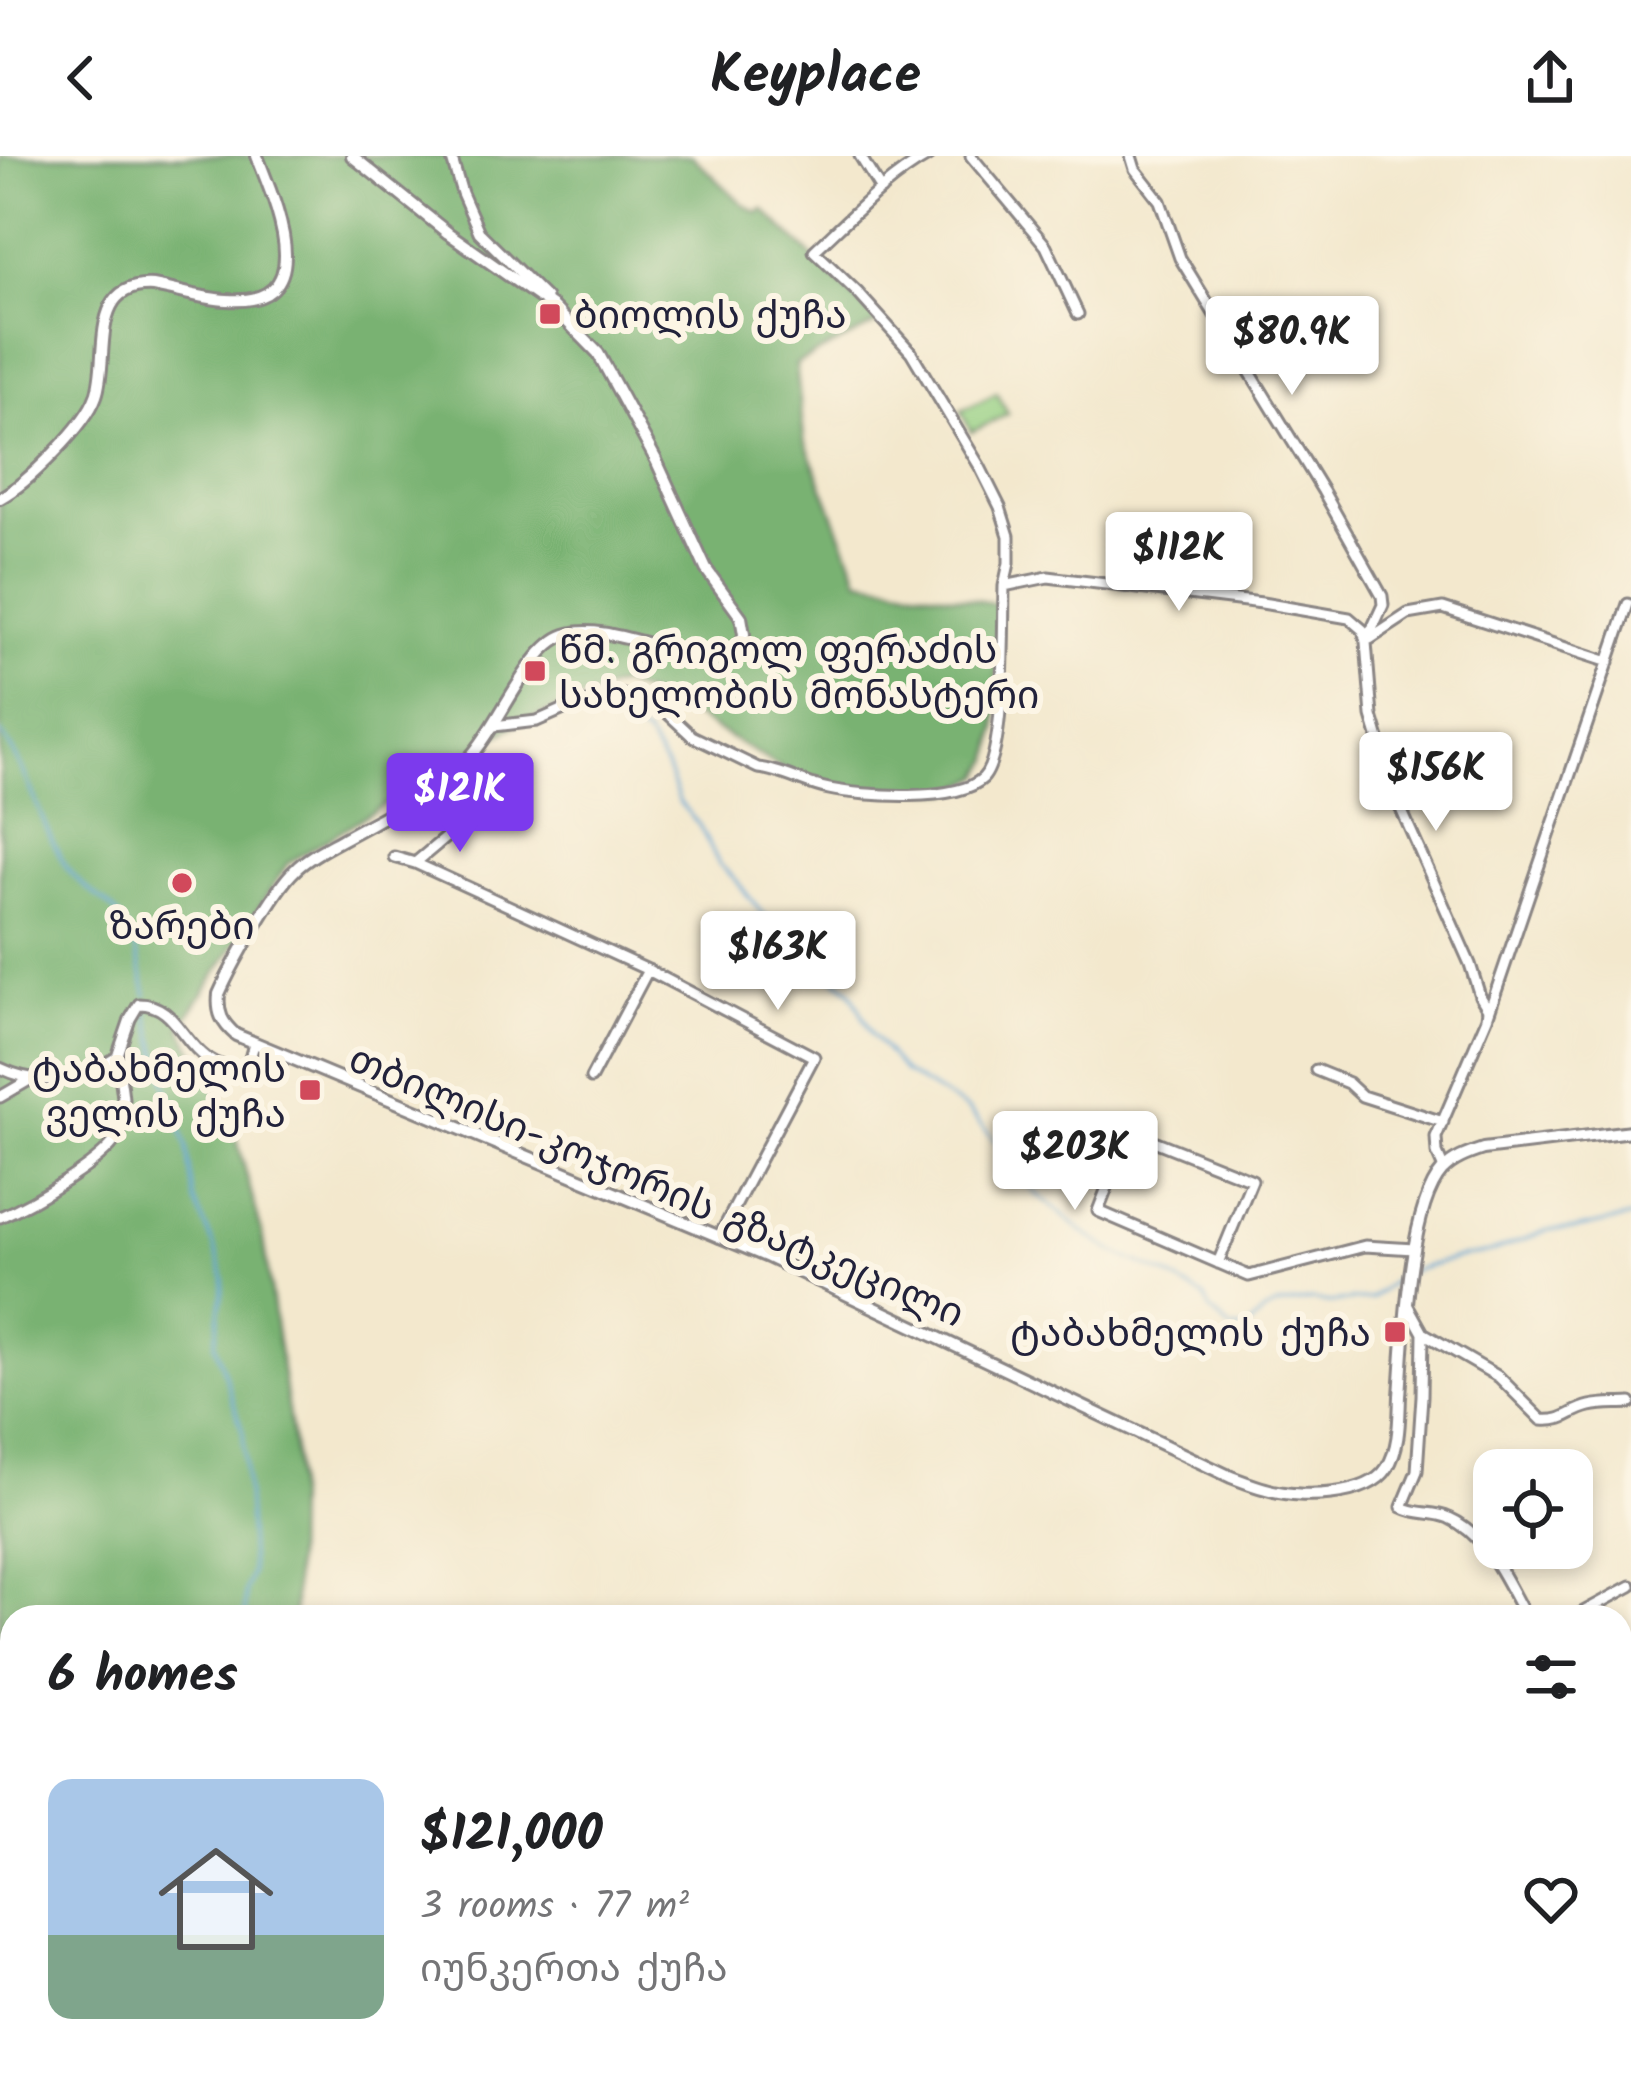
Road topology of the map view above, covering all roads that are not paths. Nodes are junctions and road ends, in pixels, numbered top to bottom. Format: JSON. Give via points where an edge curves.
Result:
{"nodes":[{"id":1,"x":257,"y":156,"type":"edge"},
{"id":2,"x":352,"y":156,"type":"edge"},
{"id":3,"x":452,"y":156,"type":"edge"},
{"id":4,"x":860,"y":156,"type":"edge"},
{"id":5,"x":928,"y":156,"type":"edge"},
{"id":6,"x":971,"y":156,"type":"edge"},
{"id":7,"x":1131,"y":156,"type":"edge"},
{"id":8,"x":881,"y":190,"type":"junction"},
{"id":9,"x":553,"y":307,"type":"junction"},
{"id":10,"x":1078,"y":314,"type":"dead end"},
{"id":11,"x":0,"y":498,"type":"edge"},
{"id":12,"x":1004,"y":586,"type":"junction"},
{"id":13,"x":1628,"y":604,"type":"edge"},
{"id":14,"x":1366,"y":642,"type":"junction"},
{"id":15,"x":1609,"y":662,"type":"junction"},
{"id":16,"x":494,"y":726,"type":"junction"},
{"id":17,"x":476,"y":812,"type":"dead end"},
{"id":18,"x":394,"y":857,"type":"dead end"},
{"id":19,"x":416,"y":863,"type":"junction"},
{"id":20,"x":647,"y":970,"type":"junction"},
{"id":21,"x":1487,"y":1018,"type":"junction"},
{"id":22,"x":254,"y":1044,"type":"junction"},
{"id":23,"x":117,"y":1057,"type":"junction"},
{"id":24,"x":0,"y":1068,"type":"edge"},
{"id":25,"x":1316,"y":1070,"type":"dead end"},
{"id":26,"x":591,"y":1078,"type":"dead end"},
{"id":27,"x":31,"y":1079,"type":"junction"},
{"id":28,"x":0,"y":1097,"type":"edge"},
{"id":29,"x":1443,"y":1122,"type":"junction"},
{"id":30,"x":1631,"y":1130,"type":"edge"},
{"id":31,"x":1444,"y":1169,"type":"junction"},
{"id":32,"x":0,"y":1217,"type":"edge"},
{"id":33,"x":719,"y":1238,"type":"junction"},
{"id":34,"x":1414,"y":1249,"type":"junction"},
{"id":35,"x":1218,"y":1263,"type":"junction"},
{"id":36,"x":1407,"y":1304,"type":"junction"},
{"id":37,"x":1423,"y":1333,"type":"junction"},
{"id":38,"x":1631,"y":1403,"type":"edge"},
{"id":39,"x":1631,"y":1586,"type":"edge"},
{"id":40,"x":1519,"y":1605,"type":"edge"},
{"id":41,"x":1599,"y":1605,"type":"edge"}],
"edges":[{"from":1,"to":11,"type":"main road","via":[[284,231],[280,278],[244,300],[141,285],[121,293],[104,326],[100,384],[87,416]]},
{"from":2,"to":9,"type":"main road"},
{"from":3,"to":9,"type":"street","via":[[478,232]]},
{"from":4,"to":8,"type":"street"},
{"from":5,"to":8,"type":"street"},
{"from":6,"to":10,"type":"street","via":[[1046,246]]},
{"from":7,"to":14,"type":"street","via":[[1160,202],[1180,258],[1382,596]]},
{"from":8,"to":12,"type":"street","via":[[814,251],[911,352],[980,467],[1009,536]]},
{"from":9,"to":16,"type":"main road","via":[[598,352],[744,634],[734,650],[702,655],[602,634],[560,636],[534,661]]},
{"from":12,"to":14,"type":"street","via":[[1048,577],[1262,603],[1349,618]]},
{"from":12,"to":16,"type":"street","via":[[993,760],[984,777],[951,794],[798,782],[623,695]]},
{"from":13,"to":15,"type":"street"},
{"from":14,"to":15,"type":"street","via":[[1408,614],[1443,608]]},
{"from":14,"to":21,"type":"street","via":[[1372,716],[1397,800]]},
{"from":15,"to":21,"type":"street"},
{"from":16,"to":22,"type":"main road","via":[[435,786],[317,854],[281,885],[220,994],[225,1026]]},
{"from":17,"to":19,"type":"street"},
{"from":18,"to":19,"type":"street"},
{"from":19,"to":20,"type":"street"},
{"from":20,"to":26,"type":"street"},
{"from":20,"to":33,"type":"street","via":[[814,1057]]},
{"from":21,"to":29,"type":"street"},
{"from":22,"to":23,"type":"street","via":[[247,1069],[210,1062],[166,1014],[139,1004]]},
{"from":22,"to":33,"type":"main road","name":"თბილისი-კოჯორის გზატკეცილი"},
{"from":23,"to":27,"type":"street","via":[[72,1078]]},
{"from":23,"to":32,"type":"street","via":[[119,1137]]},
{"from":24,"to":27,"type":"street"},
{"from":25,"to":29,"type":"street","via":[[1362,1096]]},
{"from":27,"to":28,"type":"street"},
{"from":29,"to":31,"type":"street","via":[[1436,1137]]},
{"from":30,"to":31,"type":"main road","via":[[1483,1150]]},
{"from":31,"to":34,"type":"main road","name":"თბილისი-კოჯორის გზატკეცილი"},
{"from":33,"to":36,"type":"main road","name":"თბილისი-კოჯორის გზატკეცილი","via":[[1231,1477],[1300,1494],[1358,1488],[1391,1462]]},
{"from":34,"to":35,"type":"street","via":[[1365,1246],[1249,1276]]},
{"from":34,"to":36,"type":"main road","name":"თბილისი-კოჯორის გზატკეცილი"},
{"from":35,"to":35,"type":"street","via":[[1252,1180],[1130,1132],[1098,1211]]},
{"from":36,"to":37,"type":"street"},
{"from":37,"to":38,"type":"street","via":[[1499,1377],[1542,1420]]},
{"from":37,"to":40,"type":"street","via":[[1420,1449],[1402,1507],[1449,1518],[1478,1538]]},
{"from":39,"to":41,"type":"street"}]}
